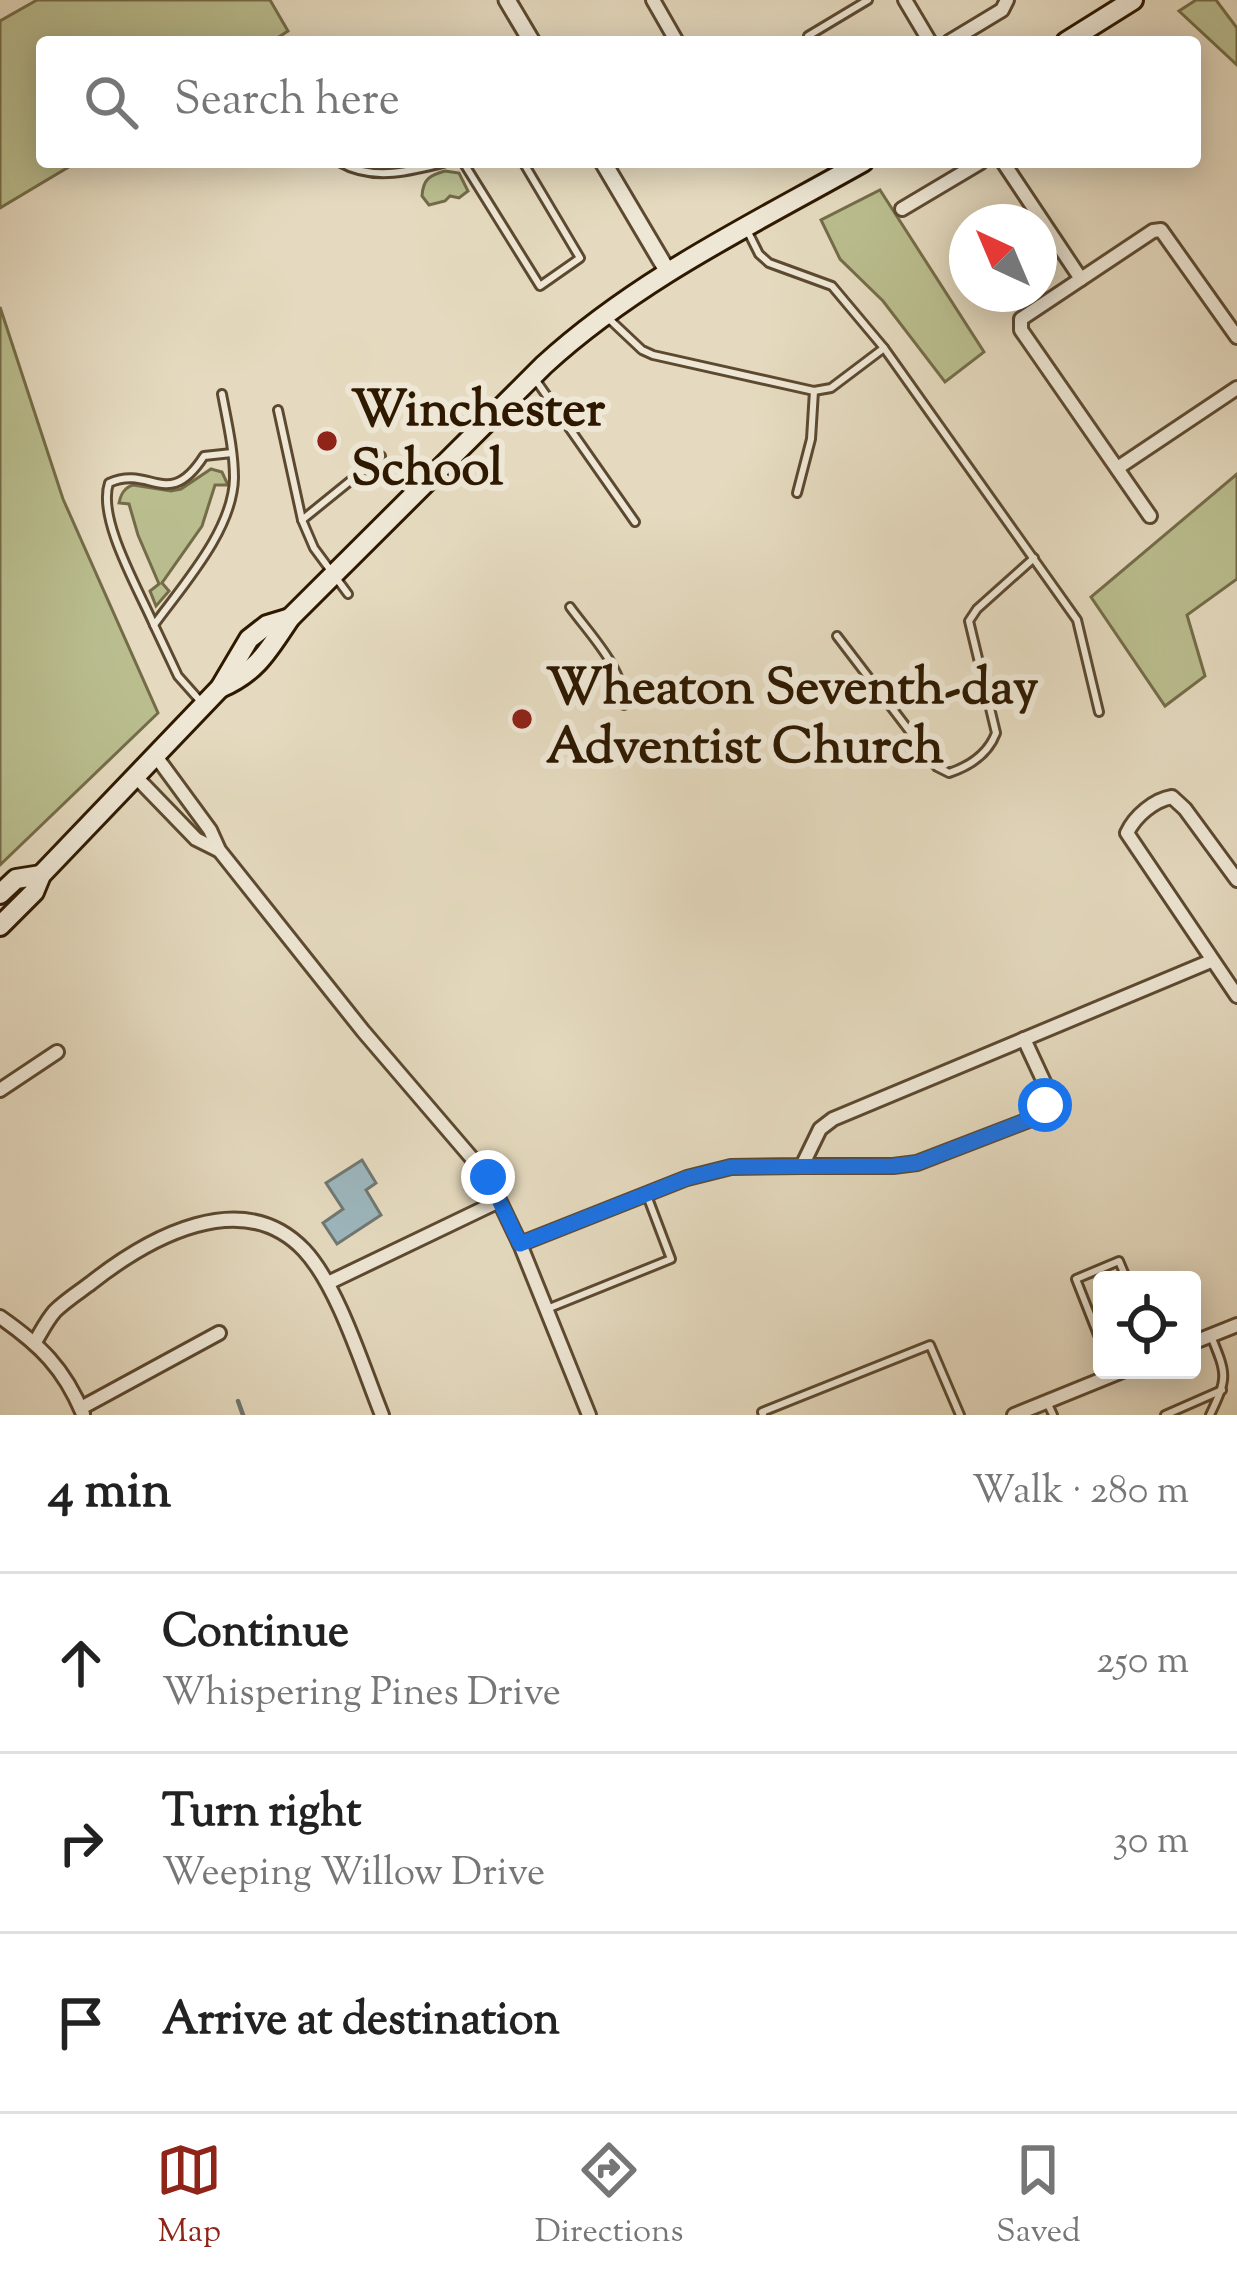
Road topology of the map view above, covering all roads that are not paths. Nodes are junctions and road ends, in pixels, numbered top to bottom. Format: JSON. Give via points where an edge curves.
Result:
{"nodes":[{"id":1,"x":507,"y":0,"type":"edge"},
{"id":2,"x":653,"y":0,"type":"edge"},
{"id":3,"x":868,"y":0,"type":"edge"},
{"id":4,"x":905,"y":0,"type":"edge"},
{"id":5,"x":1007,"y":0,"type":"edge"},
{"id":6,"x":1133,"y":0,"type":"edge"},
{"id":7,"x":528,"y":36,"type":"edge"},
{"id":8,"x":674,"y":36,"type":"edge"},
{"id":9,"x":808,"y":36,"type":"edge"},
{"id":10,"x":926,"y":36,"type":"edge"},
{"id":11,"x":959,"y":36,"type":"edge"},
{"id":12,"x":1076,"y":36,"type":"edge"},
{"id":13,"x":349,"y":168,"type":"edge"},
{"id":14,"x":390,"y":168,"type":"edge"},
{"id":15,"x":420,"y":168,"type":"edge"},
{"id":16,"x":467,"y":168,"type":"edge"},
{"id":17,"x":527,"y":168,"type":"edge"},
{"id":18,"x":607,"y":168,"type":"edge"},
{"id":19,"x":852,"y":168,"type":"edge"},
{"id":20,"x":971,"y":168,"type":"edge"},
{"id":21,"x":1008,"y":168,"type":"edge"},
{"id":22,"x":394,"y":174,"type":"junction"},
{"id":23,"x":902,"y":209,"type":"dead end"},
{"id":24,"x":746,"y":228,"type":"junction"},
{"id":25,"x":668,"y":272,"type":"junction"},
{"id":26,"x":1081,"y":279,"type":"junction"},
{"id":27,"x":605,"y":314,"type":"junction"},
{"id":28,"x":1237,"y":338,"type":"edge"},
{"id":29,"x":884,"y":348,"type":"junction"},
{"id":30,"x":533,"y":376,"type":"junction"},
{"id":31,"x":1237,"y":388,"type":"edge"},
{"id":32,"x":814,"y":391,"type":"junction"},
{"id":33,"x":222,"y":394,"type":"dead end"},
{"id":34,"x":278,"y":410,"type":"dead end"},
{"id":35,"x":232,"y":453,"type":"junction"},
{"id":36,"x":381,"y":456,"type":"dead end"},
{"id":37,"x":1119,"y":467,"type":"junction"},
{"id":38,"x":797,"y":493,"type":"dead end"},
{"id":39,"x":1150,"y":516,"type":"dead end"},
{"id":40,"x":302,"y":520,"type":"junction"},
{"id":41,"x":635,"y":522,"type":"dead end"},
{"id":42,"x":1034,"y":558,"type":"junction"},
{"id":43,"x":333,"y":576,"type":"junction"},
{"id":44,"x":348,"y":594,"type":"dead end"},
{"id":45,"x":570,"y":608,"type":"dead end"},
{"id":46,"x":154,"y":625,"type":"junction"},
{"id":47,"x":837,"y":636,"type":"dead end"},
{"id":48,"x":624,"y":705,"type":"dead end"},
{"id":49,"x":204,"y":706,"type":"junction"},
{"id":50,"x":1099,"y":712,"type":"dead end"},
{"id":51,"x":155,"y":755,"type":"junction"},
{"id":52,"x":136,"y":778,"type":"junction"},
{"id":53,"x":219,"y":850,"type":"junction"},
{"id":54,"x":41,"y":875,"type":"junction"},
{"id":55,"x":1237,"y":880,"type":"edge"},
{"id":56,"x":0,"y":893,"type":"edge"},
{"id":57,"x":0,"y":926,"type":"edge"},
{"id":58,"x":1211,"y":961,"type":"junction"},
{"id":59,"x":1237,"y":996,"type":"edge"},
{"id":60,"x":1024,"y":1039,"type":"junction"},
{"id":61,"x":57,"y":1052,"type":"dead end"},
{"id":62,"x":0,"y":1090,"type":"edge"},
{"id":63,"x":802,"y":1166,"type":"junction"},
{"id":64,"x":646,"y":1193,"type":"junction"},
{"id":65,"x":500,"y":1201,"type":"junction"},
{"id":66,"x":520,"y":1244,"type":"junction"},
{"id":67,"x":1095,"y":1271,"type":"edge"},
{"id":68,"x":1123,"y":1271,"type":"edge"},
{"id":69,"x":1093,"y":1272,"type":"edge"},
{"id":70,"x":328,"y":1283,"type":"junction"},
{"id":71,"x":547,"y":1309,"type":"junction"},
{"id":72,"x":1093,"y":1315,"type":"edge"},
{"id":73,"x":0,"y":1317,"type":"edge"},
{"id":74,"x":1237,"y":1325,"type":"edge"},
{"id":75,"x":219,"y":1333,"type":"dead end"},
{"id":76,"x":1211,"y":1336,"type":"junction"},
{"id":77,"x":1201,"y":1340,"type":"edge"},
{"id":78,"x":34,"y":1342,"type":"junction"},
{"id":79,"x":1104,"y":1379,"type":"edge"},
{"id":80,"x":1222,"y":1389,"type":"junction"},
{"id":81,"x":1050,"y":1408,"type":"edge"},
{"id":82,"x":82,"y":1412,"type":"edge"},
{"id":83,"x":382,"y":1415,"type":"edge"},
{"id":84,"x":589,"y":1415,"type":"edge"},
{"id":85,"x":763,"y":1415,"type":"edge"},
{"id":86,"x":960,"y":1415,"type":"edge"},
{"id":87,"x":1014,"y":1415,"type":"edge"},
{"id":88,"x":1165,"y":1415,"type":"edge"},
{"id":89,"x":1210,"y":1415,"type":"edge"}],
"edges":[{"from":1,"to":7,"type":"street"},
{"from":2,"to":8,"type":"street"},
{"from":3,"to":9,"type":"lane"},
{"from":4,"to":10,"type":"street"},
{"from":5,"to":11,"type":"street"},
{"from":6,"to":12,"type":"main road"},
{"from":13,"to":22,"type":"lane"},
{"from":14,"to":22,"type":"lane"},
{"from":15,"to":22,"type":"lane"},
{"from":16,"to":17,"type":"lane","via":[[540,286],[580,259]]},
{"from":18,"to":25,"type":"street"},
{"from":19,"to":24,"type":"main road"},
{"from":20,"to":23,"type":"street"},
{"from":21,"to":26,"type":"street"},
{"from":24,"to":25,"type":"main road"},
{"from":24,"to":29,"type":"lane","via":[[769,263],[832,286]]},
{"from":25,"to":27,"type":"main road"},
{"from":26,"to":28,"type":"street","via":[[1161,230]]},
{"from":26,"to":37,"type":"street","via":[[1021,319],[1021,330]]},
{"from":27,"to":30,"type":"main road"},
{"from":27,"to":32,"type":"lane","via":[[653,355]]},
{"from":29,"to":32,"type":"lane","via":[[831,388]]},
{"from":29,"to":42,"type":"lane"},
{"from":30,"to":41,"type":"lane"},
{"from":30,"to":43,"type":"main road"},
{"from":31,"to":37,"type":"street"},
{"from":32,"to":38,"type":"lane"},
{"from":33,"to":35,"type":"lane"},
{"from":34,"to":40,"type":"lane"},
{"from":35,"to":46,"type":"lane","via":[[225,517]]},
{"from":35,"to":46,"type":"lane","via":[[204,456],[174,484],[124,476],[109,483],[115,533]]},
{"from":36,"to":40,"type":"lane"},
{"from":37,"to":39,"type":"street"},
{"from":40,"to":43,"type":"lane"},
{"from":42,"to":47,"type":"lane","via":[[969,621],[996,733],[969,766],[937,767]]},
{"from":42,"to":50,"type":"lane","via":[[1077,620]]},
{"from":43,"to":44,"type":"lane"},
{"from":43,"to":49,"type":"main road","via":[[290,618],[249,639]]},
{"from":45,"to":48,"type":"lane","via":[[619,675]]},
{"from":46,"to":49,"type":"lane","via":[[178,676]]},
{"from":49,"to":51,"type":"main road"},
{"from":51,"to":52,"type":"main road"},
{"from":51,"to":53,"type":"street"},
{"from":52,"to":53,"type":"street","via":[[196,839]]},
{"from":52,"to":54,"type":"main road"},
{"from":53,"to":65,"type":"street"},
{"from":54,"to":56,"type":"main road","via":[[16,879]]},
{"from":54,"to":57,"type":"main road"},
{"from":55,"to":58,"type":"street","via":[[1172,797],[1133,820],[1127,833]]},
{"from":58,"to":59,"type":"street"},
{"from":58,"to":60,"type":"street"},
{"from":60,"to":63,"type":"street","via":[[833,1118]]},
{"from":60,"to":63,"type":"street","via":[[1050,1095],[1039,1116],[917,1163]]},
{"from":61,"to":62,"type":"street"},
{"from":63,"to":64,"type":"street","via":[[731,1167]]},
{"from":64,"to":66,"type":"street"},
{"from":64,"to":71,"type":"lane","via":[[671,1259]]},
{"from":65,"to":66,"type":"street"},
{"from":65,"to":70,"type":"street"},
{"from":66,"to":71,"type":"street"},
{"from":67,"to":68,"type":"lane","via":[[1119,1261]]},
{"from":69,"to":72,"type":"lane","via":[[1076,1279]]},
{"from":70,"to":78,"type":"street","via":[[301,1246],[267,1226],[195,1223],[105,1272],[54,1312]]},
{"from":70,"to":83,"type":"street"},
{"from":71,"to":84,"type":"street"},
{"from":73,"to":78,"type":"street"},
{"from":74,"to":76,"type":"street"},
{"from":75,"to":82,"type":"street"},
{"from":76,"to":77,"type":"street"},
{"from":76,"to":80,"type":"lane","via":[[1229,1377]]},
{"from":78,"to":82,"type":"street","via":[[62,1371]]},
{"from":79,"to":81,"type":"street"},
{"from":80,"to":88,"type":"lane"},
{"from":80,"to":89,"type":"lane"},
{"from":81,"to":87,"type":"street"},
{"from":85,"to":86,"type":"lane","via":[[930,1346]]}]}
